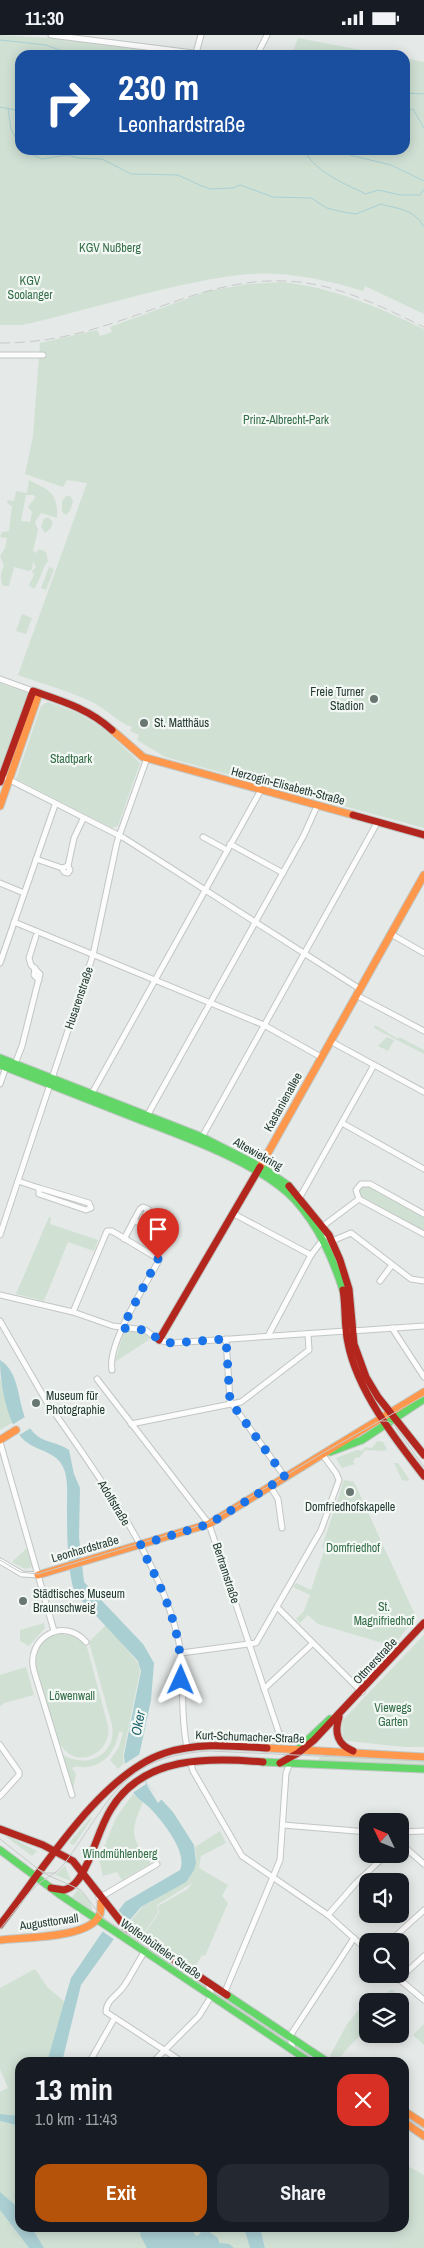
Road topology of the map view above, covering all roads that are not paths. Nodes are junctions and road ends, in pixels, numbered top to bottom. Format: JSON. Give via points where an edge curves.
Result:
{"nodes":[{"id":1,"x":51,"y":35,"type":"edge"},
{"id":2,"x":201,"y":35,"type":"edge"},
{"id":3,"x":267,"y":35,"type":"edge"},
{"id":4,"x":75,"y":37,"type":"edge"},
{"id":5,"x":173,"y":50,"type":"edge"},
{"id":6,"x":197,"y":50,"type":"edge"},
{"id":7,"x":260,"y":50,"type":"edge"},
{"id":8,"x":0,"y":355,"type":"edge"},
{"id":9,"x":43,"y":355,"type":"dead end"},
{"id":10,"x":0,"y":679,"type":"edge"},
{"id":11,"x":36,"y":692,"type":"junction"},
{"id":12,"x":147,"y":758,"type":"junction"},
{"id":13,"x":3,"y":779,"type":"edge"},
{"id":14,"x":261,"y":790,"type":"junction"},
{"id":15,"x":55,"y":805,"type":"junction"},
{"id":16,"x":0,"y":806,"type":"edge"},
{"id":17,"x":317,"y":806,"type":"junction"},
{"id":18,"x":83,"y":819,"type":"junction"},
{"id":19,"x":378,"y":823,"type":"junction"},
{"id":20,"x":424,"y":835,"type":"edge"},
{"id":21,"x":118,"y":836,"type":"junction"},
{"id":22,"x":203,"y":837,"type":"dead end"},
{"id":23,"x":230,"y":844,"type":"junction"},
{"id":24,"x":227,"y":850,"type":"junction"},
{"id":25,"x":36,"y":859,"type":"junction"},
{"id":26,"x":282,"y":873,"type":"junction"},
{"id":27,"x":424,"y":875,"type":"edge"},
{"id":28,"x":0,"y":883,"type":"edge"},
{"id":29,"x":205,"y":890,"type":"junction"},
{"id":30,"x":24,"y":893,"type":"junction"},
{"id":31,"x":14,"y":922,"type":"junction"},
{"id":32,"x":255,"y":923,"type":"junction"},
{"id":33,"x":391,"y":934,"type":"junction"},
{"id":34,"x":36,"y":937,"type":"dead end"},
{"id":35,"x":2,"y":950,"type":"edge"},
{"id":36,"x":424,"y":953,"type":"edge"},
{"id":37,"x":304,"y":954,"type":"junction"},
{"id":38,"x":93,"y":955,"type":"junction"},
{"id":39,"x":0,"y":963,"type":"edge"},
{"id":40,"x":155,"y":980,"type":"junction"},
{"id":41,"x":358,"y":992,"type":"junction"},
{"id":42,"x":210,"y":1003,"type":"junction"},
{"id":43,"x":264,"y":1025,"type":"junction"},
{"id":44,"x":424,"y":1031,"type":"edge"},
{"id":45,"x":330,"y":1041,"type":"junction"},
{"id":46,"x":321,"y":1057,"type":"junction"},
{"id":47,"x":0,"y":1058,"type":"edge"},
{"id":48,"x":15,"y":1064,"type":"junction"},
{"id":49,"x":374,"y":1065,"type":"junction"},
{"id":50,"x":3,"y":1066,"type":"edge"},
{"id":51,"x":50,"y":1082,"type":"junction"},
{"id":52,"x":0,"y":1084,"type":"edge"},
{"id":53,"x":424,"y":1092,"type":"edge"},
{"id":54,"x":92,"y":1095,"type":"junction"},
{"id":55,"x":146,"y":1118,"type":"junction"},
{"id":56,"x":342,"y":1123,"type":"junction"},
{"id":57,"x":202,"y":1137,"type":"junction"},
{"id":58,"x":424,"y":1169,"type":"edge"},
{"id":59,"x":258,"y":1170,"type":"junction"},
{"id":60,"x":18,"y":1181,"type":"junction"},
{"id":61,"x":39,"y":1188,"type":"junction"},
{"id":62,"x":300,"y":1197,"type":"junction"},
{"id":63,"x":359,"y":1199,"type":"junction"},
{"id":64,"x":234,"y":1214,"type":"junction"},
{"id":65,"x":424,"y":1214,"type":"edge"},
{"id":66,"x":133,"y":1221,"type":"dead end"},
{"id":67,"x":323,"y":1226,"type":"junction"},
{"id":68,"x":0,"y":1235,"type":"edge"},
{"id":69,"x":424,"y":1235,"type":"edge"},
{"id":70,"x":324,"y":1238,"type":"junction"},
{"id":71,"x":124,"y":1239,"type":"junction"},
{"id":72,"x":335,"y":1240,"type":"junction"},
{"id":73,"x":311,"y":1255,"type":"junction"},
{"id":74,"x":392,"y":1265,"type":"junction"},
{"id":75,"x":380,"y":1281,"type":"dead end"},
{"id":76,"x":424,"y":1281,"type":"edge"},
{"id":77,"x":0,"y":1295,"type":"edge"},
{"id":78,"x":73,"y":1312,"type":"junction"},
{"id":79,"x":0,"y":1321,"type":"edge"},
{"id":80,"x":424,"y":1326,"type":"edge"},
{"id":81,"x":122,"y":1328,"type":"junction"},
{"id":82,"x":392,"y":1328,"type":"junction"},
{"id":83,"x":349,"y":1331,"type":"junction"},
{"id":84,"x":308,"y":1334,"type":"junction"},
{"id":85,"x":268,"y":1336,"type":"junction"},
{"id":86,"x":226,"y":1339,"type":"junction"},
{"id":87,"x":160,"y":1340,"type":"junction"},
{"id":88,"x":112,"y":1370,"type":"dead end"},
{"id":89,"x":424,"y":1377,"type":"edge"},
{"id":90,"x":97,"y":1379,"type":"dead end"},
{"id":91,"x":424,"y":1392,"type":"edge"},
{"id":92,"x":424,"y":1399,"type":"edge"},
{"id":93,"x":233,"y":1404,"type":"junction"},
{"id":94,"x":48,"y":1405,"type":"dead end"},
{"id":95,"x":54,"y":1412,"type":"dead end"},
{"id":96,"x":393,"y":1415,"type":"junction"},
{"id":97,"x":385,"y":1421,"type":"junction"},
{"id":98,"x":132,"y":1424,"type":"junction"},
{"id":99,"x":16,"y":1430,"type":"dead end"},
{"id":100,"x":0,"y":1441,"type":"edge"},
{"id":101,"x":323,"y":1453,"type":"junction"},
{"id":102,"x":424,"y":1455,"type":"edge"},
{"id":103,"x":424,"y":1475,"type":"edge"},
{"id":104,"x":285,"y":1477,"type":"junction"},
{"id":105,"x":270,"y":1486,"type":"junction"},
{"id":106,"x":209,"y":1524,"type":"junction"},
{"id":107,"x":282,"y":1528,"type":"dead end"},
{"id":108,"x":140,"y":1545,"type":"junction"},
{"id":109,"x":0,"y":1561,"type":"edge"},
{"id":110,"x":38,"y":1575,"type":"junction"},
{"id":111,"x":277,"y":1607,"type":"junction"},
{"id":112,"x":424,"y":1623,"type":"edge"},
{"id":113,"x":54,"y":1631,"type":"junction"},
{"id":114,"x":86,"y":1643,"type":"dead end"},
{"id":115,"x":313,"y":1643,"type":"junction"},
{"id":116,"x":250,"y":1646,"type":"junction"},
{"id":117,"x":181,"y":1653,"type":"junction"},
{"id":118,"x":264,"y":1689,"type":"junction"},
{"id":119,"x":362,"y":1692,"type":"junction"},
{"id":120,"x":341,"y":1712,"type":"junction"},
{"id":121,"x":283,"y":1736,"type":"dead end"},
{"id":122,"x":0,"y":1745,"type":"edge"},
{"id":123,"x":187,"y":1747,"type":"junction"},
{"id":124,"x":298,"y":1752,"type":"junction"},
{"id":125,"x":358,"y":1753,"type":"junction"},
{"id":126,"x":424,"y":1757,"type":"edge"},
{"id":127,"x":190,"y":1761,"type":"junction"},
{"id":128,"x":280,"y":1763,"type":"junction"},
{"id":129,"x":289,"y":1764,"type":"junction"},
{"id":130,"x":304,"y":1765,"type":"junction"},
{"id":131,"x":424,"y":1769,"type":"edge"},
{"id":132,"x":72,"y":1795,"type":"dead end"},
{"id":133,"x":0,"y":1796,"type":"edge"},
{"id":134,"x":283,"y":1825,"type":"junction"},
{"id":135,"x":0,"y":1829,"type":"edge"},
{"id":136,"x":359,"y":1831,"type":"edge"},
{"id":137,"x":424,"y":1831,"type":"edge"},
{"id":138,"x":409,"y":1832,"type":"edge"},
{"id":139,"x":409,"y":1850,"type":"edge"},
{"id":140,"x":57,"y":1852,"type":"junction"},
{"id":141,"x":2,"y":1855,"type":"edge"},
{"id":142,"x":158,"y":1863,"type":"dead end"},
{"id":143,"x":377,"y":1863,"type":"edge"},
{"id":144,"x":424,"y":1863,"type":"edge"},
{"id":145,"x":83,"y":1872,"type":"junction"},
{"id":146,"x":272,"y":1877,"type":"junction"},
{"id":147,"x":36,"y":1878,"type":"junction"},
{"id":148,"x":51,"y":1889,"type":"junction"},
{"id":149,"x":99,"y":1898,"type":"junction"},
{"id":150,"x":424,"y":1909,"type":"edge"},
{"id":151,"x":328,"y":1915,"type":"junction"},
{"id":152,"x":97,"y":1919,"type":"junction"},
{"id":153,"x":0,"y":1925,"type":"edge"},
{"id":154,"x":398,"y":1933,"type":"edge"},
{"id":155,"x":354,"y":1938,"type":"junction"},
{"id":156,"x":1,"y":1940,"type":"edge"},
{"id":157,"x":359,"y":1943,"type":"edge"},
{"id":158,"x":145,"y":1951,"type":"junction"},
{"id":159,"x":424,"y":1956,"type":"edge"},
{"id":160,"x":409,"y":1970,"type":"edge"},
{"id":161,"x":404,"y":1983,"type":"edge"},
{"id":162,"x":208,"y":1984,"type":"junction"},
{"id":163,"x":224,"y":1994,"type":"junction"},
{"id":164,"x":211,"y":1997,"type":"junction"},
{"id":165,"x":424,"y":2000,"type":"edge"},
{"id":166,"x":114,"y":2019,"type":"junction"},
{"id":167,"x":290,"y":2036,"type":"junction"},
{"id":168,"x":293,"y":2050,"type":"junction"},
{"id":169,"x":164,"y":2051,"type":"junction"},
{"id":170,"x":92,"y":2057,"type":"edge"},
{"id":171,"x":158,"y":2057,"type":"edge"},
{"id":172,"x":174,"y":2057,"type":"edge"},
{"id":173,"x":302,"y":2057,"type":"edge"},
{"id":174,"x":320,"y":2057,"type":"edge"},
{"id":175,"x":409,"y":2114,"type":"edge"},
{"id":176,"x":424,"y":2124,"type":"edge"},
{"id":177,"x":409,"y":2126,"type":"edge"},
{"id":178,"x":424,"y":2136,"type":"edge"}],
"edges":[{"from":1,"to":4,"type":"street"},
{"from":2,"to":6,"type":"street"},
{"from":3,"to":7,"type":"street"},
{"from":4,"to":5,"type":"street"},
{"from":8,"to":9,"type":"street"},
{"from":10,"to":11,"type":"street","name":"Herzogin-Elisabeth-Straße"},
{"from":11,"to":12,"type":"main road","name":"Herzogin-Elisabeth-Straße","via":[[90,712]]},
{"from":11,"to":13,"type":"main road"},
{"from":12,"to":14,"type":"main road","name":"Herzogin-Elisabeth-Straße"},
{"from":12,"to":21,"type":"street","name":"Husarenstraße"},
{"from":13,"to":15,"type":"street"},
{"from":13,"to":16,"type":"main road"},
{"from":14,"to":17,"type":"main road","name":"Herzogin-Elisabeth-Straße"},
{"from":14,"to":23,"type":"street"},
{"from":15,"to":18,"type":"street"},
{"from":15,"to":25,"type":"street"},
{"from":17,"to":19,"type":"main road","name":"Herzogin-Elisabeth-Straße"},
{"from":17,"to":26,"type":"street","via":[[308,829]]},
{"from":18,"to":21,"type":"street"},
{"from":18,"to":25,"type":"street","via":[[74,838],[68,866],[62,868]]},
{"from":19,"to":20,"type":"main road","name":"Herzogin-Elisabeth-Straße"},
{"from":19,"to":37,"type":"street"},
{"from":21,"to":29,"type":"street"},
{"from":21,"to":38,"type":"street","name":"Husarenstraße"},
{"from":22,"to":24,"type":"street"},
{"from":23,"to":24,"type":"street"},
{"from":23,"to":26,"type":"street"},
{"from":24,"to":29,"type":"street"},
{"from":25,"to":30,"type":"street"},
{"from":26,"to":32,"type":"street"},
{"from":27,"to":33,"type":"main road","name":"Kastanienallee"},
{"from":28,"to":30,"type":"street"},
{"from":29,"to":32,"type":"street"},
{"from":29,"to":40,"type":"street"},
{"from":30,"to":31,"type":"street"},
{"from":31,"to":35,"type":"street"},
{"from":31,"to":38,"type":"street"},
{"from":32,"to":37,"type":"street"},
{"from":32,"to":42,"type":"street"},
{"from":33,"to":36,"type":"street"},
{"from":33,"to":41,"type":"main road","name":"Kastanienallee"},
{"from":34,"to":48,"type":"street","via":[[29,958],[31,965],[40,972],[39,980]]},
{"from":35,"to":39,"type":"street"},
{"from":37,"to":41,"type":"street"},
{"from":37,"to":43,"type":"street"},
{"from":38,"to":40,"type":"street"},
{"from":38,"to":51,"type":"street","name":"Husarenstraße"},
{"from":40,"to":42,"type":"street"},
{"from":40,"to":54,"type":"street"},
{"from":41,"to":44,"type":"street"},
{"from":41,"to":45,"type":"main road","name":"Kastanienallee"},
{"from":42,"to":43,"type":"street"},
{"from":42,"to":55,"type":"street"},
{"from":43,"to":46,"type":"street"},
{"from":43,"to":57,"type":"street"},
{"from":45,"to":46,"type":"main road","name":"Kastanienallee"},
{"from":45,"to":49,"type":"street"},
{"from":46,"to":59,"type":"main road","name":"Kastanienallee"},
{"from":47,"to":48,"type":"main road","name":"Altewiekring"},
{"from":48,"to":51,"type":"main road","name":"Altewiekring"},
{"from":49,"to":53,"type":"street"},
{"from":49,"to":56,"type":"street"},
{"from":50,"to":51,"type":"main road","name":"Altewiekring"},
{"from":50,"to":52,"type":"street"},
{"from":51,"to":54,"type":"main road","name":"Altewiekring"},
{"from":51,"to":55,"type":"main road","name":"Altewiekring"},
{"from":51,"to":60,"type":"street","name":"Husarenstraße"},
{"from":54,"to":55,"type":"main road","name":"Altewiekring"},
{"from":55,"to":57,"type":"main road","name":"Altewiekring"},
{"from":55,"to":59,"type":"main road","name":"Altewiekring"},
{"from":56,"to":58,"type":"street"},
{"from":56,"to":62,"type":"street"},
{"from":57,"to":59,"type":"main road","name":"Altewiekring"},
{"from":59,"to":62,"type":"main road","name":"Altewiekring","via":[[280,1179]]},
{"from":59,"to":64,"type":"main road","name":"Kastanienallee"},
{"from":59,"to":70,"type":"main road","name":"Altewiekring","via":[[294,1199]]},
{"from":60,"to":61,"type":"street"},
{"from":60,"to":68,"type":"street","name":"Husarenstraße"},
{"from":61,"to":61,"type":"street","via":[[39,1194],[86,1210],[91,1208],[89,1203]]},
{"from":62,"to":67,"type":"main road","name":"Altewiekring"},
{"from":63,"to":65,"type":"street","via":[[357,1187],[368,1183]]},
{"from":63,"to":67,"type":"street"},
{"from":63,"to":69,"type":"street"},
{"from":64,"to":73,"type":"street"},
{"from":64,"to":87,"type":"main road","name":"Kastanienallee"},
{"from":66,"to":71,"type":"street"},
{"from":67,"to":72,"type":"main road","name":"Altewiekring"},
{"from":70,"to":73,"type":"street"},
{"from":70,"to":83,"type":"main road","name":"Altewiekring","via":[[340,1279]]},
{"from":71,"to":78,"type":"street","via":[[106,1232]]},
{"from":71,"to":81,"type":"street","via":[[158,1259]]},
{"from":72,"to":74,"type":"street","via":[[351,1233]]},
{"from":72,"to":83,"type":"main road","name":"Altewiekring","via":[[346,1277]]},
{"from":73,"to":85,"type":"street"},
{"from":74,"to":75,"type":"street"},
{"from":74,"to":76,"type":"street","via":[[414,1281]]},
{"from":77,"to":78,"type":"street"},
{"from":78,"to":81,"type":"street"},
{"from":79,"to":94,"type":"street"},
{"from":80,"to":82,"type":"street"},
{"from":81,"to":87,"type":"street","via":[[145,1330]]},
{"from":81,"to":88,"type":"street","via":[[111,1363]]},
{"from":82,"to":83,"type":"street"},
{"from":82,"to":89,"type":"street"},
{"from":83,"to":84,"type":"street"},
{"from":83,"to":96,"type":"main road","name":"Altewiekring","via":[[366,1377]]},
{"from":83,"to":97,"type":"main road","name":"Altewiekring","via":[[359,1375]]},
{"from":84,"to":85,"type":"street"},
{"from":84,"to":93,"type":"street","via":[[309,1350],[241,1402]]},
{"from":85,"to":86,"type":"street"},
{"from":86,"to":87,"type":"street","via":[[171,1343]]},
{"from":86,"to":93,"type":"street","via":[[230,1401]]},
{"from":90,"to":98,"type":"street","name":"Bertramstraße"},
{"from":91,"to":96,"type":"main road","name":"Leonhardstraße"},
{"from":92,"to":96,"type":"main road","name":"Leonhardstraße"},
{"from":93,"to":98,"type":"street"},
{"from":93,"to":104,"type":"street"},
{"from":95,"to":108,"type":"street","name":"Adolfstraße"},
{"from":96,"to":97,"type":"main road","name":"Leonhardstraße"},
{"from":96,"to":102,"type":"main road","name":"Altewiekring"},
{"from":97,"to":101,"type":"main road","name":"Leonhardstraße","via":[[354,1444]]},
{"from":97,"to":103,"type":"main road","name":"Altewiekring","via":[[394,1438]]},
{"from":98,"to":106,"type":"street","name":"Bertramstraße"},
{"from":99,"to":100,"type":"main road"},
{"from":100,"to":110,"type":"street"},
{"from":101,"to":104,"type":"main road","name":"Leonhardstraße"},
{"from":101,"to":111,"type":"street","via":[[338,1476],[338,1484],[321,1530]]},
{"from":104,"to":105,"type":"main road","name":"Leonhardstraße"},
{"from":105,"to":106,"type":"main road","name":"Leonhardstraße"},
{"from":105,"to":107,"type":"street","via":[[278,1499]]},
{"from":106,"to":108,"type":"main road","name":"Leonhardstraße"},
{"from":106,"to":116,"type":"street","name":"Bertramstraße"},
{"from":108,"to":110,"type":"main road","name":"Leonhardstraße"},
{"from":108,"to":117,"type":"street","name":"Adolfstraße","via":[[169,1609]]},
{"from":109,"to":110,"type":"street","via":[[22,1574]]},
{"from":110,"to":113,"type":"street"},
{"from":111,"to":115,"type":"street"},
{"from":111,"to":116,"type":"street","via":[[256,1643]]},
{"from":112,"to":119,"type":"main road","name":"Ottmerstraße"},
{"from":113,"to":114,"type":"street","via":[[72,1632]]},
{"from":113,"to":132,"type":"street","via":[[36,1645],[32,1662]]},
{"from":115,"to":118,"type":"street"},
{"from":115,"to":119,"type":"street"},
{"from":116,"to":117,"type":"street"},
{"from":116,"to":118,"type":"street","name":"Bertramstraße"},
{"from":117,"to":123,"type":"street","name":"Adolfstraße","via":[[181,1701]]},
{"from":118,"to":121,"type":"street","name":"Bertramstraße","via":[[278,1733]]},
{"from":119,"to":120,"type":"main road","name":"Ottmerstraße"},
{"from":120,"to":124,"type":"main road","name":"Ottmerstraße","via":[[320,1727]]},
{"from":120,"to":125,"type":"main road","via":[[336,1738],[344,1747]]},
{"from":122,"to":133,"type":"street","via":[[18,1768],[19,1775]]},
{"from":123,"to":124,"type":"main road","name":"Kurt-Schumacher-Straße","via":[[223,1745]]},
{"from":123,"to":140,"type":"main road","name":"Kurt-Schumacher-Straße","via":[[162,1754],[123,1778],[99,1800]]},
{"from":124,"to":125,"type":"main road","name":"Kurt-Schumacher-Straße"},
{"from":124,"to":128,"type":"main road"},
{"from":124,"to":129,"type":"street"},
{"from":124,"to":130,"type":"main road"},
{"from":125,"to":126,"type":"main road","name":"Kurt-Schumacher-Straße"},
{"from":127,"to":128,"type":"main road","name":"Kurt-Schumacher-Straße","via":[[228,1759]]},
{"from":127,"to":145,"type":"main road","name":"Kurt-Schumacher-Straße","via":[[146,1776],[128,1789],[108,1815]]},
{"from":127,"to":146,"type":"street","via":[[240,1853]]},
{"from":128,"to":129,"type":"main road","name":"Kurt-Schumacher-Straße"},
{"from":129,"to":130,"type":"main road","name":"Kurt-Schumacher-Straße"},
{"from":129,"to":134,"type":"street"},
{"from":130,"to":131,"type":"main road","name":"Kurt-Schumacher-Straße"},
{"from":134,"to":136,"type":"street"},
{"from":134,"to":146,"type":"street","via":[[282,1853]]},
{"from":135,"to":140,"type":"main road","name":"Wolfenbütteler Straße"},
{"from":137,"to":138,"type":"street"},
{"from":139,"to":144,"type":"street"},
{"from":140,"to":145,"type":"main road","name":"Wolfenbütteler Straße"},
{"from":140,"to":147,"type":"main road","name":"Kurt-Schumacher-Straße"},
{"from":141,"to":147,"type":"main road","name":"Wolfenbütteler Straße"},
{"from":142,"to":149,"type":"street"},
{"from":143,"to":151,"type":"street"},
{"from":145,"to":148,"type":"main road","name":"Kurt-Schumacher-Straße","via":[[68,1890]]},
{"from":145,"to":149,"type":"main road","name":"Wolfenbütteler Straße"},
{"from":146,"to":151,"type":"street"},
{"from":146,"to":163,"type":"street"},
{"from":147,"to":148,"type":"main road","name":"Wolfenbütteler Straße"},
{"from":147,"to":153,"type":"main road","name":"Kurt-Schumacher-Straße"},
{"from":148,"to":152,"type":"main road","name":"Wolfenbütteler Straße"},
{"from":149,"to":152,"type":"main road","via":[[102,1908]]},
{"from":149,"to":162,"type":"main road","name":"Wolfenbütteler Straße","via":[[125,1927]]},
{"from":150,"to":154,"type":"street"},
{"from":151,"to":155,"type":"street"},
{"from":152,"to":156,"type":"main road","name":"Augusttorwall","via":[[90,1926],[76,1931]]},
{"from":152,"to":158,"type":"main road","name":"Wolfenbütteler Straße"},
{"from":155,"to":157,"type":"street"},
{"from":155,"to":167,"type":"street"},
{"from":158,"to":164,"type":"main road","name":"Wolfenbütteler Straße"},
{"from":158,"to":166,"type":"street","via":[[106,2009]]},
{"from":159,"to":160,"type":"street"},
{"from":161,"to":165,"type":"street"},
{"from":162,"to":163,"type":"main road","name":"Wolfenbütteler Straße"},
{"from":162,"to":164,"type":"street","name":"Wolfenbütteler Straße","via":[[212,1990]]},
{"from":163,"to":167,"type":"main road","name":"Wolfenbütteler Straße"},
{"from":164,"to":168,"type":"main road","name":"Wolfenbütteler Straße"},
{"from":164,"to":169,"type":"street","via":[[200,2016]]},
{"from":166,"to":169,"type":"street"},
{"from":166,"to":170,"type":"street"},
{"from":167,"to":168,"type":"street"},
{"from":167,"to":174,"type":"main road","name":"Wolfenbütteler Straße"},
{"from":168,"to":173,"type":"main road","name":"Wolfenbütteler Straße"},
{"from":169,"to":171,"type":"street"},
{"from":169,"to":172,"type":"street"},
{"from":175,"to":176,"type":"main road"},
{"from":177,"to":178,"type":"main road"}]}
